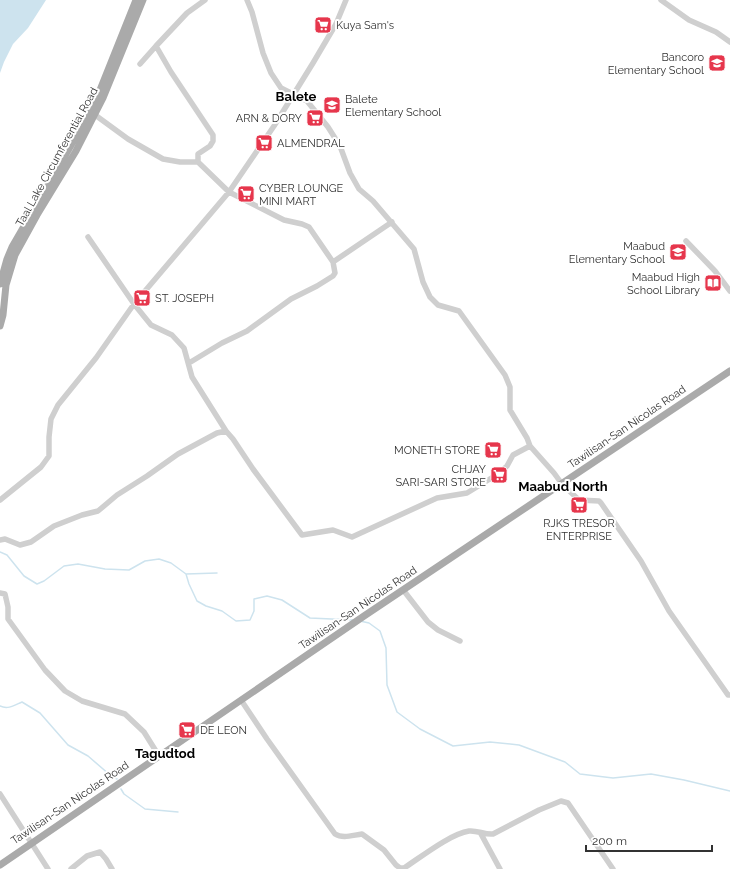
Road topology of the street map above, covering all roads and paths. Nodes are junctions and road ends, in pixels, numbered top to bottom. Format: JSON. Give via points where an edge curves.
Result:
{"nodes":[{"id":1,"x":136,"y":0,"type":"edge"},
{"id":2,"x":142,"y":0,"type":"edge"},
{"id":3,"x":205,"y":0,"type":"edge"},
{"id":4,"x":247,"y":0,"type":"edge"},
{"id":5,"x":346,"y":0,"type":"edge"},
{"id":6,"x":661,"y":0,"type":"edge"},
{"id":7,"x":126,"y":34,"type":"junction"},
{"id":8,"x":730,"y":42,"type":"edge"},
{"id":9,"x":156,"y":46,"type":"junction"},
{"id":10,"x":140,"y":64,"type":"dead end"},
{"id":11,"x":294,"y":94,"type":"junction"},
{"id":12,"x":92,"y":113,"type":"junction"},
{"id":13,"x":198,"y":162,"type":"junction"},
{"id":14,"x":229,"y":192,"type":"junction"},
{"id":15,"x":392,"y":222,"type":"junction"},
{"id":16,"x":88,"y":237,"type":"dead end"},
{"id":17,"x":686,"y":241,"type":"dead end"},
{"id":18,"x":333,"y":262,"type":"junction"},
{"id":19,"x":0,"y":284,"type":"edge"},
{"id":20,"x":730,"y":291,"type":"edge"},
{"id":21,"x":134,"y":304,"type":"junction"},
{"id":22,"x":0,"y":326,"type":"edge"},
{"id":23,"x":188,"y":363,"type":"junction"},
{"id":24,"x":730,"y":371,"type":"edge"},
{"id":25,"x":226,"y":431,"type":"junction"},
{"id":26,"x":530,"y":446,"type":"junction"},
{"id":27,"x":562,"y":484,"type":"junction"},
{"id":28,"x":0,"y":500,"type":"edge"},
{"id":29,"x":0,"y":540,"type":"edge"},
{"id":30,"x":404,"y":591,"type":"junction"},
{"id":31,"x":0,"y":593,"type":"edge"},
{"id":32,"x":460,"y":642,"type":"dead end"},
{"id":33,"x":730,"y":695,"type":"edge"},
{"id":34,"x":241,"y":700,"type":"junction"},
{"id":35,"x":159,"y":756,"type":"junction"},
{"id":36,"x":0,"y":794,"type":"edge"},
{"id":37,"x":482,"y":834,"type":"junction"},
{"id":38,"x":30,"y":844,"type":"junction"},
{"id":39,"x":0,"y":864,"type":"edge"},
{"id":40,"x":48,"y":869,"type":"edge"},
{"id":41,"x":71,"y":869,"type":"edge"},
{"id":42,"x":112,"y":869,"type":"edge"},
{"id":43,"x":400,"y":869,"type":"edge"},
{"id":44,"x":500,"y":869,"type":"edge"},
{"id":45,"x":613,"y":869,"type":"edge"}],
"edges":[{"from":1,"to":7,"type":"main road","name":"Taal Lake Circumferential Road"},
{"from":2,"to":7,"type":"main road","name":"Taal Lake Circumferential Road"},
{"from":3,"to":9,"type":"street","via":[[187,12]]},
{"from":4,"to":11,"type":"street","via":[[271,73],[281,88]]},
{"from":5,"to":11,"type":"street","via":[[336,24]]},
{"from":6,"to":8,"type":"street","via":[[689,20],[716,32]]},
{"from":7,"to":12,"type":"main road","name":"Taal Lake Circumferential Road","via":[[110,83]]},
{"from":9,"to":10,"type":"street"},
{"from":9,"to":13,"type":"street","via":[[213,135],[210,146],[198,154]]},
{"from":11,"to":14,"type":"street"},
{"from":11,"to":15,"type":"street","via":[[307,101],[328,127],[340,146],[359,189]]},
{"from":12,"to":13,"type":"street","via":[[162,159]]},
{"from":12,"to":19,"type":"main road","name":"Taal Lake Circumferential Road","via":[[12,247]]},
{"from":12,"to":22,"type":"main road","name":"Taal Lake Circumferential Road","via":[[76,150],[15,255],[5,290]]},
{"from":13,"to":14,"type":"street"},
{"from":14,"to":18,"type":"street","via":[[284,220],[309,227]]},
{"from":14,"to":21,"type":"street"},
{"from":15,"to":18,"type":"street"},
{"from":15,"to":26,"type":"street","via":[[414,249],[430,297],[438,305],[458,311],[505,375],[510,387],[510,410]]},
{"from":16,"to":21,"type":"street"},
{"from":17,"to":20,"type":"street"},
{"from":18,"to":23,"type":"street","via":[[333,276],[292,299],[247,331]]},
{"from":21,"to":23,"type":"street","via":[[151,325],[172,335],[184,348]]},
{"from":21,"to":28,"type":"street","via":[[58,406],[51,419],[49,456],[41,468]]},
{"from":23,"to":25,"type":"street","via":[[192,377]]},
{"from":24,"to":27,"type":"main road","name":"Tawilisan-San Nicolas Road"},
{"from":25,"to":26,"type":"street","via":[[302,535],[333,530],[352,537],[437,498],[467,493],[498,474],[508,466],[513,456]]},
{"from":25,"to":29,"type":"street","via":[[217,433],[178,454],[117,495],[98,511],[54,526],[31,542],[20,545],[5,539]]},
{"from":26,"to":27,"type":"street"},
{"from":27,"to":30,"type":"main road","name":"Tawilisan-San Nicolas Road"},
{"from":27,"to":33,"type":"street","via":[[579,500],[601,503],[641,561],[669,611]]},
{"from":30,"to":32,"type":"street","via":[[428,622]]},
{"from":30,"to":34,"type":"main road","name":"Tawilisan-San Nicolas Road"},
{"from":31,"to":35,"type":"street","via":[[5,594],[8,619],[45,670],[65,691],[82,701],[125,714],[144,732]]},
{"from":34,"to":35,"type":"main road","name":"Tawilisan-San Nicolas Road"},
{"from":34,"to":43,"type":"street","via":[[335,834],[344,837],[362,834],[384,850]]},
{"from":35,"to":38,"type":"main road","name":"Tawilisan-San Nicolas Road"},
{"from":36,"to":38,"type":"street"},
{"from":37,"to":43,"type":"street","via":[[472,831],[460,833]]},
{"from":37,"to":44,"type":"street"},
{"from":37,"to":45,"type":"street","via":[[493,834],[538,810],[564,801],[568,803]]},
{"from":38,"to":39,"type":"main road","name":"Tawilisan-San Nicolas Road"},
{"from":38,"to":40,"type":"street"},
{"from":41,"to":42,"type":"street","via":[[87,856],[100,852]]}]}
